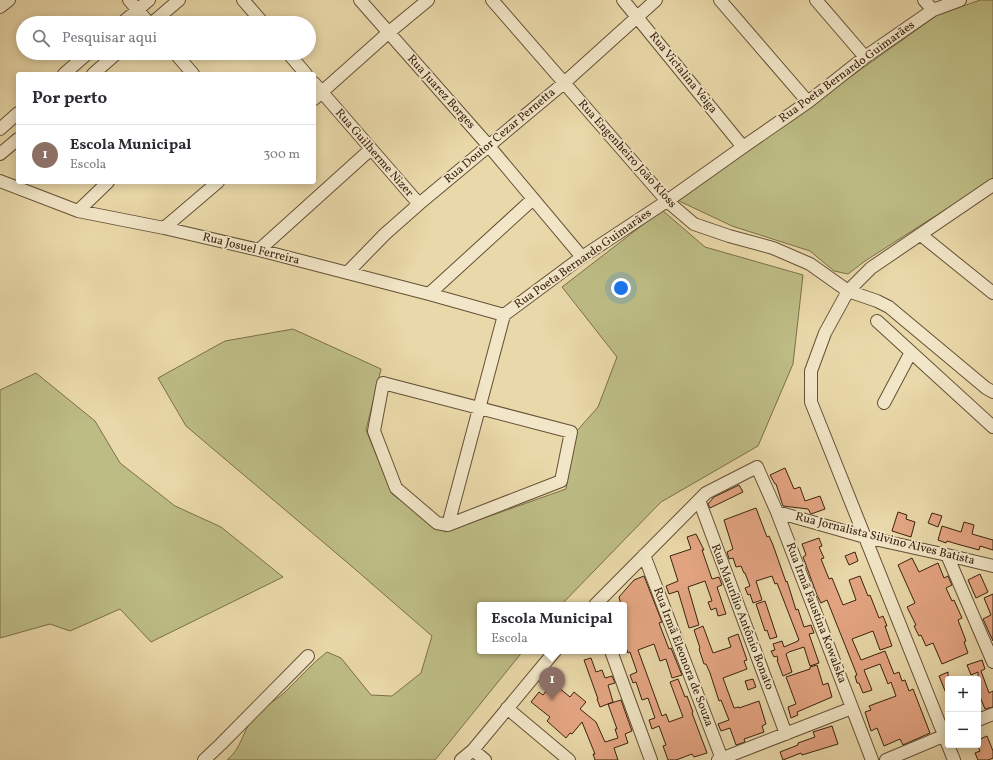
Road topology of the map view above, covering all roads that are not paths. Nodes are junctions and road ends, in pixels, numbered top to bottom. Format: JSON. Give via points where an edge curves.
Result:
{"nodes":[{"id":1,"x":8,"y":0,"type":"edge"},
{"id":2,"x":129,"y":0,"type":"edge"},
{"id":3,"x":149,"y":0,"type":"edge"},
{"id":4,"x":178,"y":0,"type":"edge"},
{"id":5,"x":243,"y":0,"type":"edge"},
{"id":6,"x":360,"y":0,"type":"edge"},
{"id":7,"x":428,"y":0,"type":"edge"},
{"id":8,"x":492,"y":0,"type":"edge"},
{"id":9,"x":623,"y":0,"type":"edge"},
{"id":10,"x":656,"y":0,"type":"edge"},
{"id":11,"x":720,"y":0,"type":"edge"},
{"id":12,"x":816,"y":0,"type":"edge"},
{"id":13,"x":924,"y":0,"type":"edge"},
{"id":14,"x":960,"y":0,"type":"edge"},
{"id":15,"x":0,"y":7,"type":"edge"},
{"id":16,"x":138,"y":10,"type":"junction"},
{"id":17,"x":933,"y":10,"type":"junction"},
{"id":18,"x":131,"y":16,"type":"edge"},
{"id":19,"x":143,"y":16,"type":"edge"},
{"id":20,"x":160,"y":16,"type":"edge"},
{"id":21,"x":257,"y":16,"type":"edge"},
{"id":22,"x":637,"y":17,"type":"junction"},
{"id":23,"x":388,"y":33,"type":"junction"},
{"id":24,"x":865,"y":57,"type":"junction"},
{"id":25,"x":80,"y":60,"type":"edge"},
{"id":26,"x":109,"y":60,"type":"edge"},
{"id":27,"x":181,"y":60,"type":"edge"},
{"id":28,"x":294,"y":60,"type":"edge"},
{"id":29,"x":66,"y":72,"type":"edge"},
{"id":30,"x":95,"y":72,"type":"edge"},
{"id":31,"x":191,"y":72,"type":"edge"},
{"id":32,"x":304,"y":72,"type":"edge"},
{"id":33,"x":564,"y":83,"type":"junction"},
{"id":34,"x":316,"y":91,"type":"edge"},
{"id":35,"x":808,"y":102,"type":"junction"},
{"id":36,"x":16,"y":116,"type":"edge"},
{"id":37,"x":0,"y":129,"type":"edge"},
{"id":38,"x":16,"y":141,"type":"edge"},
{"id":39,"x":488,"y":145,"type":"junction"},
{"id":40,"x":743,"y":147,"type":"junction"},
{"id":41,"x":371,"y":149,"type":"junction"},
{"id":42,"x":0,"y":154,"type":"edge"},
{"id":43,"x":0,"y":181,"type":"edge"},
{"id":44,"x":106,"y":184,"type":"edge"},
{"id":45,"x":216,"y":184,"type":"edge"},
{"id":46,"x":990,"y":190,"type":"edge"},
{"id":47,"x":533,"y":199,"type":"junction"},
{"id":48,"x":667,"y":201,"type":"junction"},
{"id":49,"x":419,"y":204,"type":"junction"},
{"id":50,"x":78,"y":210,"type":"junction"},
{"id":51,"x":164,"y":228,"type":"junction"},
{"id":52,"x":921,"y":235,"type":"junction"},
{"id":53,"x":259,"y":250,"type":"junction"},
{"id":54,"x":582,"y":257,"type":"junction"},
{"id":55,"x":347,"y":273,"type":"junction"},
{"id":56,"x":848,"y":291,"type":"junction"},
{"id":57,"x":430,"y":294,"type":"junction"},
{"id":58,"x":993,"y":294,"type":"edge"},
{"id":59,"x":504,"y":315,"type":"junction"},
{"id":60,"x":877,"y":321,"type":"dead end"},
{"id":61,"x":911,"y":352,"type":"junction"},
{"id":62,"x":993,"y":392,"type":"edge"},
{"id":63,"x":884,"y":403,"type":"dead end"},
{"id":64,"x":478,"y":407,"type":"junction"},
{"id":65,"x":991,"y":420,"type":"edge"},
{"id":66,"x":699,"y":500,"type":"junction"},
{"id":67,"x":777,"y":512,"type":"junction"},
{"id":68,"x":448,"y":525,"type":"junction"},
{"id":69,"x":865,"y":537,"type":"junction"},
{"id":70,"x":947,"y":554,"type":"junction"},
{"id":71,"x":644,"y":555,"type":"junction"},
{"id":72,"x":993,"y":566,"type":"edge"},
{"id":73,"x":598,"y":602,"type":"edge"},
{"id":74,"x":552,"y":654,"type":"edge"},
{"id":75,"x":612,"y":654,"type":"edge"},
{"id":76,"x":308,"y":656,"type":"dead end"},
{"id":77,"x":993,"y":662,"type":"edge"},
{"id":78,"x":507,"y":708,"type":"junction"},
{"id":79,"x":852,"y":708,"type":"junction"},
{"id":80,"x":993,"y":714,"type":"edge"},
{"id":81,"x":981,"y":719,"type":"edge"},
{"id":82,"x":945,"y":733,"type":"edge"},
{"id":83,"x":786,"y":734,"type":"junction"},
{"id":84,"x":945,"y":735,"type":"edge"},
{"id":85,"x":950,"y":748,"type":"edge"},
{"id":86,"x":473,"y":750,"type":"junction"},
{"id":87,"x":720,"y":759,"type":"edge"},
{"id":88,"x":204,"y":760,"type":"edge"},
{"id":89,"x":461,"y":760,"type":"edge"},
{"id":90,"x":485,"y":760,"type":"edge"},
{"id":91,"x":569,"y":760,"type":"edge"},
{"id":92,"x":651,"y":760,"type":"edge"},
{"id":93,"x":872,"y":760,"type":"edge"},
{"id":94,"x":886,"y":760,"type":"edge"},
{"id":95,"x":954,"y":760,"type":"edge"}],
"edges":[{"from":1,"to":15,"type":"street"},
{"from":2,"to":16,"type":"street"},
{"from":3,"to":16,"type":"street"},
{"from":4,"to":20,"type":"street"},
{"from":5,"to":21,"type":"street"},
{"from":6,"to":23,"type":"street","name":"Rua Juarez Borges"},
{"from":7,"to":23,"type":"street"},
{"from":8,"to":33,"type":"street","name":"Rua Engenheiro João Kloss"},
{"from":9,"to":22,"type":"street","name":"Rua Victalina Veiga"},
{"from":10,"to":22,"type":"street","name":"Rua Doutor Cezar Pernetta"},
{"from":11,"to":35,"type":"street"},
{"from":12,"to":24,"type":"street"},
{"from":13,"to":17,"type":"street"},
{"from":14,"to":17,"type":"street","name":"Rua Poeta Bernardo Guimarães"},
{"from":16,"to":18,"type":"street"},
{"from":16,"to":19,"type":"street"},
{"from":17,"to":24,"type":"street","name":"Rua Poeta Bernardo Guimarães"},
{"from":22,"to":33,"type":"street","name":"Rua Doutor Cezar Pernetta"},
{"from":22,"to":40,"type":"street","name":"Rua Victalina Veiga"},
{"from":23,"to":34,"type":"street"},
{"from":23,"to":39,"type":"street","name":"Rua Juarez Borges"},
{"from":24,"to":35,"type":"street","name":"Rua Poeta Bernardo Guimarães"},
{"from":25,"to":29,"type":"street"},
{"from":26,"to":30,"type":"street"},
{"from":27,"to":31,"type":"street"},
{"from":28,"to":32,"type":"street"},
{"from":33,"to":39,"type":"street","name":"Rua Doutor Cezar Pernetta"},
{"from":33,"to":48,"type":"street","name":"Rua Engenheiro João Kloss"},
{"from":34,"to":41,"type":"street","name":"Rua Guilherme Nizer"},
{"from":35,"to":40,"type":"street","name":"Rua Poeta Bernardo Guimarães"},
{"from":36,"to":37,"type":"street"},
{"from":38,"to":42,"type":"street"},
{"from":39,"to":47,"type":"street","name":"Rua Juarez Borges"},
{"from":39,"to":49,"type":"street","name":"Rua Doutor Cezar Pernetta"},
{"from":40,"to":48,"type":"street","name":"Rua Poeta Bernardo Guimarães"},
{"from":41,"to":49,"type":"street","name":"Rua Guilherme Nizer"},
{"from":41,"to":53,"type":"street"},
{"from":43,"to":50,"type":"street","name":"Rua Josuel Ferreira"},
{"from":44,"to":50,"type":"street"},
{"from":45,"to":51,"type":"street"},
{"from":46,"to":52,"type":"street"},
{"from":47,"to":54,"type":"street","name":"Rua Juarez Borges"},
{"from":47,"to":57,"type":"street"},
{"from":48,"to":54,"type":"street","name":"Rua Poeta Bernardo Guimarães"},
{"from":48,"to":56,"type":"street","name":"Rua Engenheiro João Kloss","via":[[694,224],[774,248],[810,264]]},
{"from":49,"to":55,"type":"street","name":"Rua Doutor Cezar Pernetta"},
{"from":50,"to":51,"type":"street","name":"Rua Josuel Ferreira"},
{"from":51,"to":53,"type":"street","name":"Rua Josuel Ferreira"},
{"from":52,"to":56,"type":"street","via":[[871,268]]},
{"from":52,"to":58,"type":"street"},
{"from":53,"to":55,"type":"street","name":"Rua Josuel Ferreira"},
{"from":54,"to":59,"type":"street","name":"Rua Poeta Bernardo Guimarães"},
{"from":55,"to":57,"type":"street","name":"Rua Josuel Ferreira"},
{"from":56,"to":62,"type":"street","name":"Rua Engenheiro João Kloss","via":[[889,307]]},
{"from":56,"to":69,"type":"street","via":[[825,333],[811,371],[811,402]]},
{"from":57,"to":59,"type":"street","name":"Rua Josuel Ferreira"},
{"from":59,"to":64,"type":"street","name":"Rua Poeta Bernardo Guimarães"},
{"from":60,"to":61,"type":"street"},
{"from":61,"to":63,"type":"street"},
{"from":61,"to":65,"type":"street"},
{"from":64,"to":68,"type":"street","name":"Rua Poeta Bernardo Guimarães"},
{"from":64,"to":68,"type":"street","via":[[571,432],[561,481]]},
{"from":64,"to":68,"type":"street","via":[[383,383],[374,431],[396,488],[437,523]]},
{"from":66,"to":67,"type":"street","name":"Rua Irmã Faustina Kowalska","via":[[706,493],[757,467]]},
{"from":66,"to":71,"type":"street"},
{"from":66,"to":83,"type":"street","name":"Rua Maurílio Antônio Bonato"},
{"from":67,"to":69,"type":"street","name":"Rua Jornalista Silvino Alves Batista"},
{"from":67,"to":79,"type":"street","name":"Rua Irmã Faustina Kowalska"},
{"from":69,"to":70,"type":"street","name":"Rua Jornalista Silvino Alves Batista"},
{"from":69,"to":82,"type":"street"},
{"from":70,"to":72,"type":"street","name":"Rua Jornalista Silvino Alves Batista"},
{"from":70,"to":77,"type":"street"},
{"from":71,"to":73,"type":"street"},
{"from":71,"to":87,"type":"street","name":"Rua Irmã Eleonora de Souza"},
{"from":74,"to":78,"type":"street"},
{"from":75,"to":92,"type":"street"},
{"from":76,"to":88,"type":"street"},
{"from":78,"to":86,"type":"street"},
{"from":78,"to":91,"type":"street"},
{"from":79,"to":83,"type":"street"},
{"from":79,"to":93,"type":"street","name":"Rua Irmã Faustina Kowalska"},
{"from":80,"to":81,"type":"street"},
{"from":83,"to":87,"type":"street"},
{"from":84,"to":94,"type":"street"},
{"from":85,"to":95,"type":"street"},
{"from":86,"to":89,"type":"street"},
{"from":86,"to":90,"type":"street"}]}
